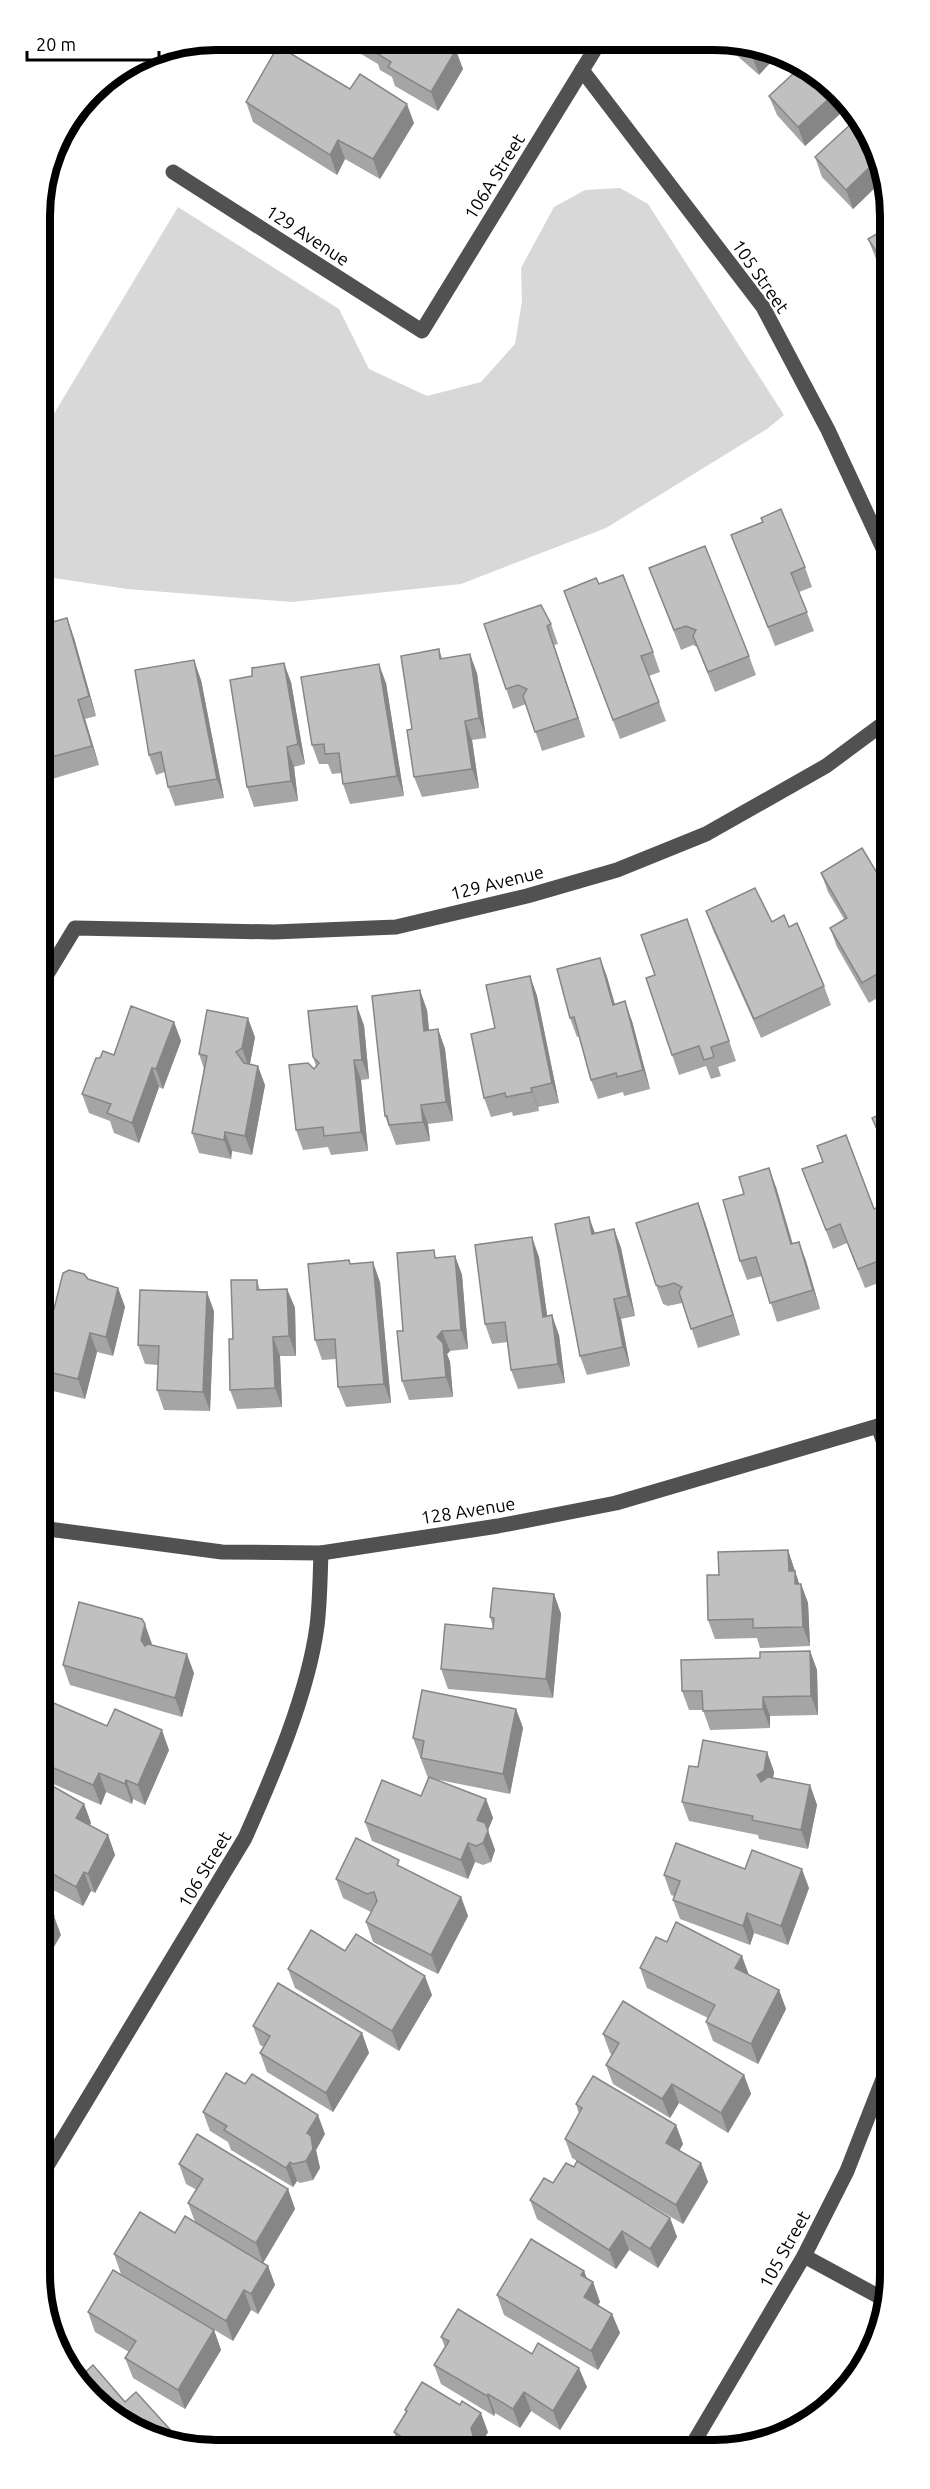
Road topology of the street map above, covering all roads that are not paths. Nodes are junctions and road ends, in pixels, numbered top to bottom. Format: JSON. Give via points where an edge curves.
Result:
{"nodes":[{"id":1,"x":595,"y":50,"type":"edge"},
{"id":2,"x":582,"y":70,"type":"junction"},
{"id":3,"x":173,"y":172,"type":"dead end"},
{"id":4,"x":422,"y":331,"type":"joint"},
{"id":5,"x":880,"y":542,"type":"edge"},
{"id":6,"x":880,"y":726,"type":"edge"},
{"id":7,"x":50,"y":968,"type":"edge"},
{"id":8,"x":880,"y":1425,"type":"edge"},
{"id":9,"x":50,"y":1529,"type":"edge"},
{"id":10,"x":321,"y":1553,"type":"junction"},
{"id":11,"x":880,"y":2087,"type":"edge"},
{"id":12,"x":50,"y":2161,"type":"edge"},
{"id":13,"x":804,"y":2256,"type":"junction"},
{"id":14,"x":879,"y":2297,"type":"edge"},
{"id":15,"x":695,"y":2440,"type":"edge"}],
"edges":[{"from":1,"to":2,"type":"street","name":"106A Street"},
{"from":2,"to":4,"type":"street","name":"106A Street"},
{"from":2,"to":5,"type":"street","name":"105 Street","via":[[763,307],[828,430]]},
{"from":3,"to":4,"type":"street","name":"129 Avenue"},
{"from":6,"to":7,"type":"street","name":"129 Avenue","via":[[825,766],[706,834],[617,870],[396,927],[274,932],[75,928]]},
{"from":8,"to":10,"type":"street","name":"128 Avenue","via":[[616,1503]]},
{"from":9,"to":10,"type":"street","name":"128 Avenue","via":[[222,1552]]},
{"from":10,"to":12,"type":"street","name":"106 Street","via":[[317,1626],[308,1673],[272,1778],[246,1838]]},
{"from":11,"to":13,"type":"street","name":"105 Street","via":[[847,2171]]},
{"from":13,"to":14,"type":"street"},
{"from":13,"to":15,"type":"street","name":"105 Street"}]}
